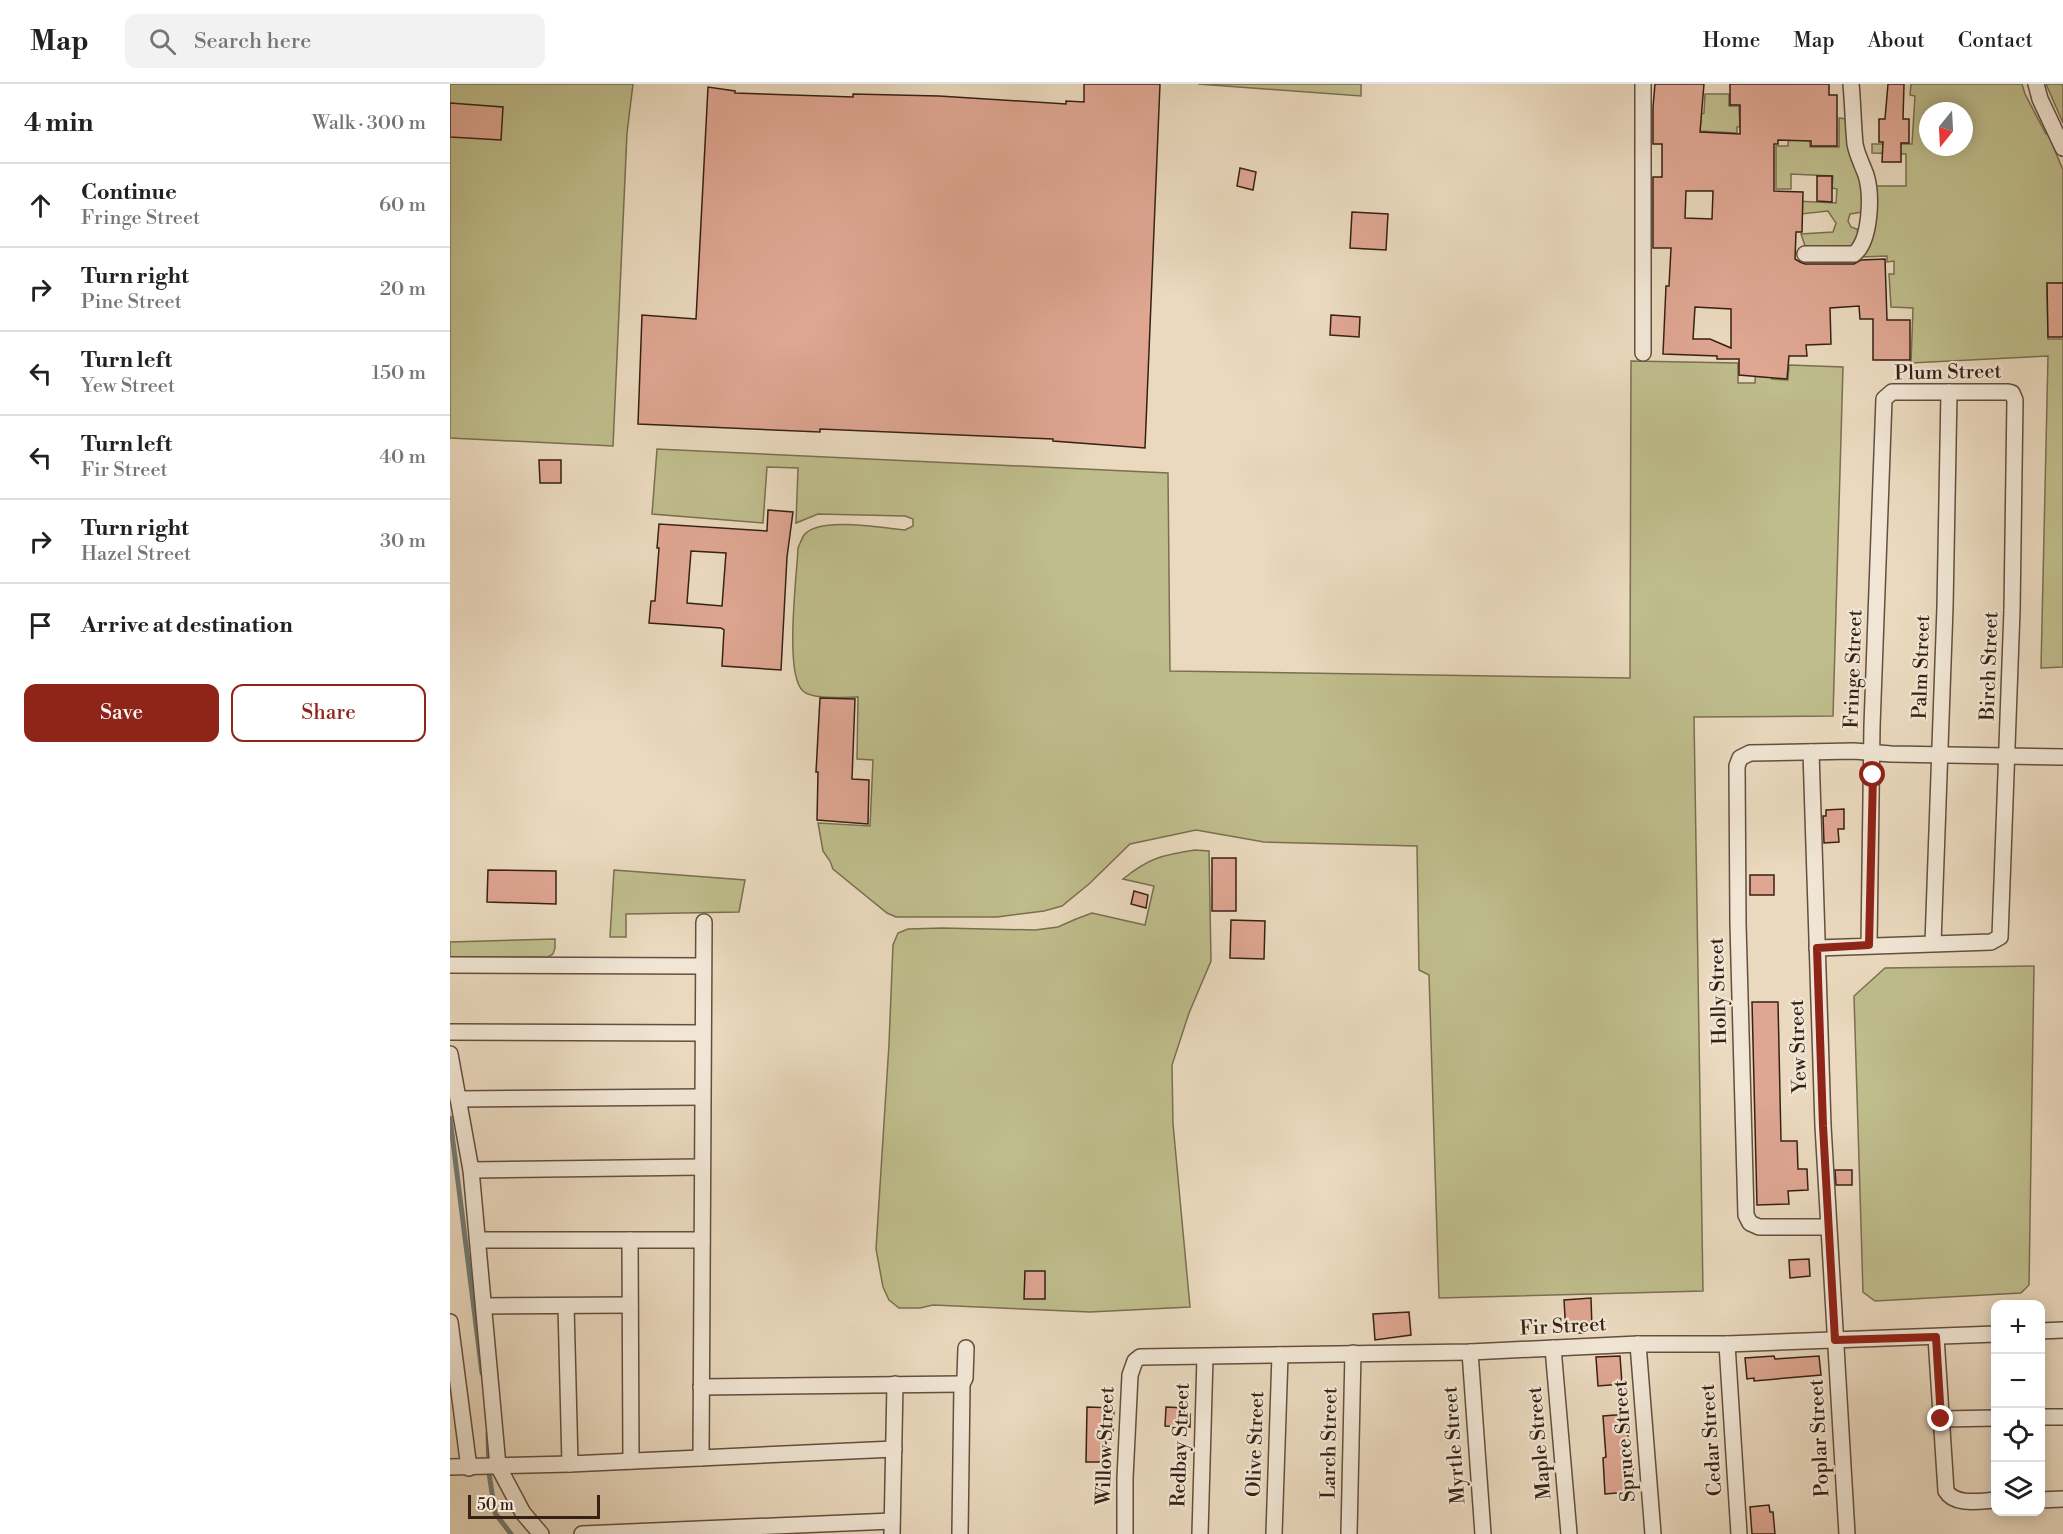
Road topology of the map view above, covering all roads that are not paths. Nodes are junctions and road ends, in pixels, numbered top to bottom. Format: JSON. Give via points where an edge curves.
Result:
{"nodes":[{"id":1,"x":1643,"y":84,"type":"edge"},
{"id":2,"x":1851,"y":84,"type":"edge"},
{"id":3,"x":2036,"y":84,"type":"edge"},
{"id":4,"x":2063,"y":148,"type":"edge"},
{"id":5,"x":1805,"y":254,"type":"dead end"},
{"id":6,"x":1643,"y":353,"type":"dead end"},
{"id":7,"x":1949,"y":392,"type":"junction"},
{"id":8,"x":2012,"y":393,"type":"joint"},
{"id":9,"x":1886,"y":396,"type":"joint"},
{"id":10,"x":1811,"y":752,"type":"junction"},
{"id":11,"x":1872,"y":752,"type":"junction"},
{"id":12,"x":1940,"y":754,"type":"junction"},
{"id":13,"x":2008,"y":755,"type":"junction"},
{"id":14,"x":2063,"y":757,"type":"edge"},
{"id":15,"x":704,"y":922,"type":"dead end"},
{"id":16,"x":1933,"y":943,"type":"junction"},
{"id":17,"x":1869,"y":945,"type":"junction"},
{"id":18,"x":1817,"y":948,"type":"junction"},
{"id":19,"x":450,"y":965,"type":"edge"},
{"id":20,"x":702,"y":966,"type":"junction"},
{"id":21,"x":450,"y":1032,"type":"edge"},
{"id":22,"x":702,"y":1033,"type":"junction"},
{"id":23,"x":450,"y":1054,"type":"edge"},
{"id":24,"x":702,"y":1097,"type":"junction"},
{"id":25,"x":458,"y":1099,"type":"junction"},
{"id":26,"x":702,"y":1167,"type":"junction"},
{"id":27,"x":471,"y":1170,"type":"junction"},
{"id":28,"x":1828,"y":1227,"type":"junction"},
{"id":29,"x":478,"y":1240,"type":"junction"},
{"id":30,"x":630,"y":1240,"type":"junction"},
{"id":31,"x":702,"y":1240,"type":"junction"},
{"id":32,"x":630,"y":1305,"type":"junction"},
{"id":33,"x":484,"y":1306,"type":"junction"},
{"id":34,"x":566,"y":1306,"type":"junction"},
{"id":35,"x":450,"y":1323,"type":"edge"},
{"id":36,"x":2063,"y":1330,"type":"edge"},
{"id":37,"x":2045,"y":1331,"type":"edge"},
{"id":38,"x":1991,"y":1334,"type":"edge"},
{"id":39,"x":1936,"y":1337,"type":"junction"},
{"id":40,"x":1835,"y":1340,"type":"junction"},
{"id":41,"x":1638,"y":1344,"type":"junction"},
{"id":42,"x":1727,"y":1344,"type":"junction"},
{"id":43,"x":966,"y":1348,"type":"dead end"},
{"id":44,"x":1553,"y":1348,"type":"junction"},
{"id":45,"x":1470,"y":1352,"type":"junction"},
{"id":46,"x":1353,"y":1353,"type":"junction"},
{"id":47,"x":1280,"y":1355,"type":"junction"},
{"id":48,"x":1205,"y":1357,"type":"junction"},
{"id":49,"x":1135,"y":1361,"type":"joint"},
{"id":50,"x":895,"y":1384,"type":"junction"},
{"id":51,"x":962,"y":1384,"type":"junction"},
{"id":52,"x":701,"y":1387,"type":"junction"},
{"id":53,"x":454,"y":1388,"type":"edge"},
{"id":54,"x":2045,"y":1417,"type":"edge"},
{"id":55,"x":2063,"y":1417,"type":"edge"},
{"id":56,"x":1991,"y":1418,"type":"edge"},
{"id":57,"x":1941,"y":1419,"type":"junction"},
{"id":58,"x":894,"y":1449,"type":"junction"},
{"id":59,"x":701,"y":1458,"type":"junction"},
{"id":60,"x":631,"y":1461,"type":"junction"},
{"id":61,"x":570,"y":1464,"type":"junction"},
{"id":62,"x":450,"y":1467,"type":"edge"},
{"id":63,"x":495,"y":1467,"type":"junction"},
{"id":64,"x":472,"y":1468,"type":"junction"},
{"id":65,"x":2063,"y":1499,"type":"edge"},
{"id":66,"x":1991,"y":1500,"type":"edge"},
{"id":67,"x":2045,"y":1500,"type":"edge"},
{"id":68,"x":892,"y":1527,"type":"edge"},
{"id":69,"x":541,"y":1534,"type":"edge"},
{"id":70,"x":582,"y":1534,"type":"edge"},
{"id":71,"x":960,"y":1534,"type":"edge"},
{"id":72,"x":1125,"y":1534,"type":"edge"},
{"id":73,"x":1200,"y":1534,"type":"edge"},
{"id":74,"x":1274,"y":1534,"type":"edge"},
{"id":75,"x":1349,"y":1534,"type":"edge"},
{"id":76,"x":1483,"y":1534,"type":"edge"},
{"id":77,"x":1569,"y":1534,"type":"edge"},
{"id":78,"x":1653,"y":1534,"type":"edge"},
{"id":79,"x":1739,"y":1534,"type":"edge"},
{"id":80,"x":1846,"y":1534,"type":"edge"}],
"edges":[{"from":1,"to":6,"type":"street"},
{"from":2,"to":5,"type":"street","via":[[1856,148],[1868,188],[1864,238],[1854,254]]},
{"from":3,"to":4,"type":"street"},
{"from":7,"to":8,"type":"street","name":"Plum Street"},
{"from":7,"to":9,"type":"street","name":"Plum Street","via":[[1892,392]]},
{"from":7,"to":12,"type":"street","name":"Palm Street"},
{"from":8,"to":13,"type":"street","name":"Birch Street","via":[[2013,610]]},
{"from":9,"to":11,"type":"street","name":"Fringe Street"},
{"from":10,"to":11,"type":"street"},
{"from":10,"to":18,"type":"street","name":"Yew Street"},
{"from":10,"to":28,"type":"street","name":"Holly Street","via":[[1750,753],[1740,758],[1737,778],[1746,1215],[1750,1223],[1759,1227]]},
{"from":11,"to":12,"type":"street"},
{"from":11,"to":17,"type":"street","name":"Fringe Street"},
{"from":12,"to":13,"type":"street"},
{"from":12,"to":16,"type":"street","name":"Palm Street"},
{"from":13,"to":14,"type":"street"},
{"from":13,"to":16,"type":"street","name":"Birch Street","via":[[2001,933],[1998,940],[1991,942]]},
{"from":15,"to":20,"type":"street"},
{"from":16,"to":17,"type":"street"},
{"from":17,"to":18,"type":"street"},
{"from":18,"to":28,"type":"street","name":"Yew Street"},
{"from":19,"to":20,"type":"street"},
{"from":20,"to":22,"type":"street"},
{"from":21,"to":22,"type":"street"},
{"from":22,"to":24,"type":"street"},
{"from":23,"to":25,"type":"street"},
{"from":24,"to":25,"type":"street"},
{"from":24,"to":26,"type":"street"},
{"from":25,"to":27,"type":"street"},
{"from":26,"to":27,"type":"street"},
{"from":26,"to":31,"type":"street"},
{"from":27,"to":29,"type":"street"},
{"from":28,"to":40,"type":"street","name":"Yew Street"},
{"from":29,"to":30,"type":"street"},
{"from":29,"to":33,"type":"street"},
{"from":30,"to":31,"type":"street"},
{"from":30,"to":32,"type":"street"},
{"from":31,"to":52,"type":"street"},
{"from":32,"to":34,"type":"street"},
{"from":32,"to":60,"type":"street"},
{"from":33,"to":34,"type":"street"},
{"from":33,"to":63,"type":"street"},
{"from":34,"to":61,"type":"street"},
{"from":35,"to":53,"type":"street"},
{"from":36,"to":37,"type":"street"},
{"from":38,"to":39,"type":"street","name":"Fir Street"},
{"from":39,"to":40,"type":"street","name":"Fir Street"},
{"from":39,"to":57,"type":"street"},
{"from":40,"to":42,"type":"street","name":"Fir Street"},
{"from":40,"to":80,"type":"street","name":"Poplar Street"},
{"from":41,"to":42,"type":"street","name":"Fir Street"},
{"from":41,"to":44,"type":"street","name":"Fir Street"},
{"from":41,"to":78,"type":"street","name":"Spruce Street"},
{"from":42,"to":79,"type":"street","name":"Cedar Street"},
{"from":43,"to":51,"type":"street"},
{"from":44,"to":45,"type":"street","name":"Fir Street"},
{"from":44,"to":77,"type":"street","name":"Maple Street"},
{"from":45,"to":46,"type":"street","name":"Fir Street"},
{"from":45,"to":76,"type":"street","name":"Myrtle Street"},
{"from":46,"to":47,"type":"street","name":"Fir Street"},
{"from":46,"to":75,"type":"street","name":"Larch Street"},
{"from":47,"to":48,"type":"street","name":"Fir Street"},
{"from":47,"to":74,"type":"street","name":"Olive Street"},
{"from":48,"to":49,"type":"street","name":"Fir Street","via":[[1148,1356]]},
{"from":48,"to":73,"type":"street","name":"Redbay Street"},
{"from":49,"to":72,"type":"street","name":"Willow Street","via":[[1130,1374],[1126,1436]]},
{"from":50,"to":51,"type":"street"},
{"from":50,"to":52,"type":"street"},
{"from":50,"to":58,"type":"street"},
{"from":51,"to":71,"type":"street"},
{"from":52,"to":59,"type":"street"},
{"from":53,"to":64,"type":"street"},
{"from":54,"to":55,"type":"street"},
{"from":56,"to":57,"type":"street"},
{"from":57,"to":66,"type":"street","via":[[1949,1496],[1960,1501]]},
{"from":58,"to":59,"type":"street"},
{"from":58,"to":68,"type":"street"},
{"from":59,"to":60,"type":"street"},
{"from":60,"to":61,"type":"street"},
{"from":61,"to":63,"type":"street"},
{"from":62,"to":64,"type":"street"},
{"from":63,"to":64,"type":"street"},
{"from":63,"to":69,"type":"street"},
{"from":65,"to":67,"type":"street"},
{"from":68,"to":70,"type":"street"}]}
